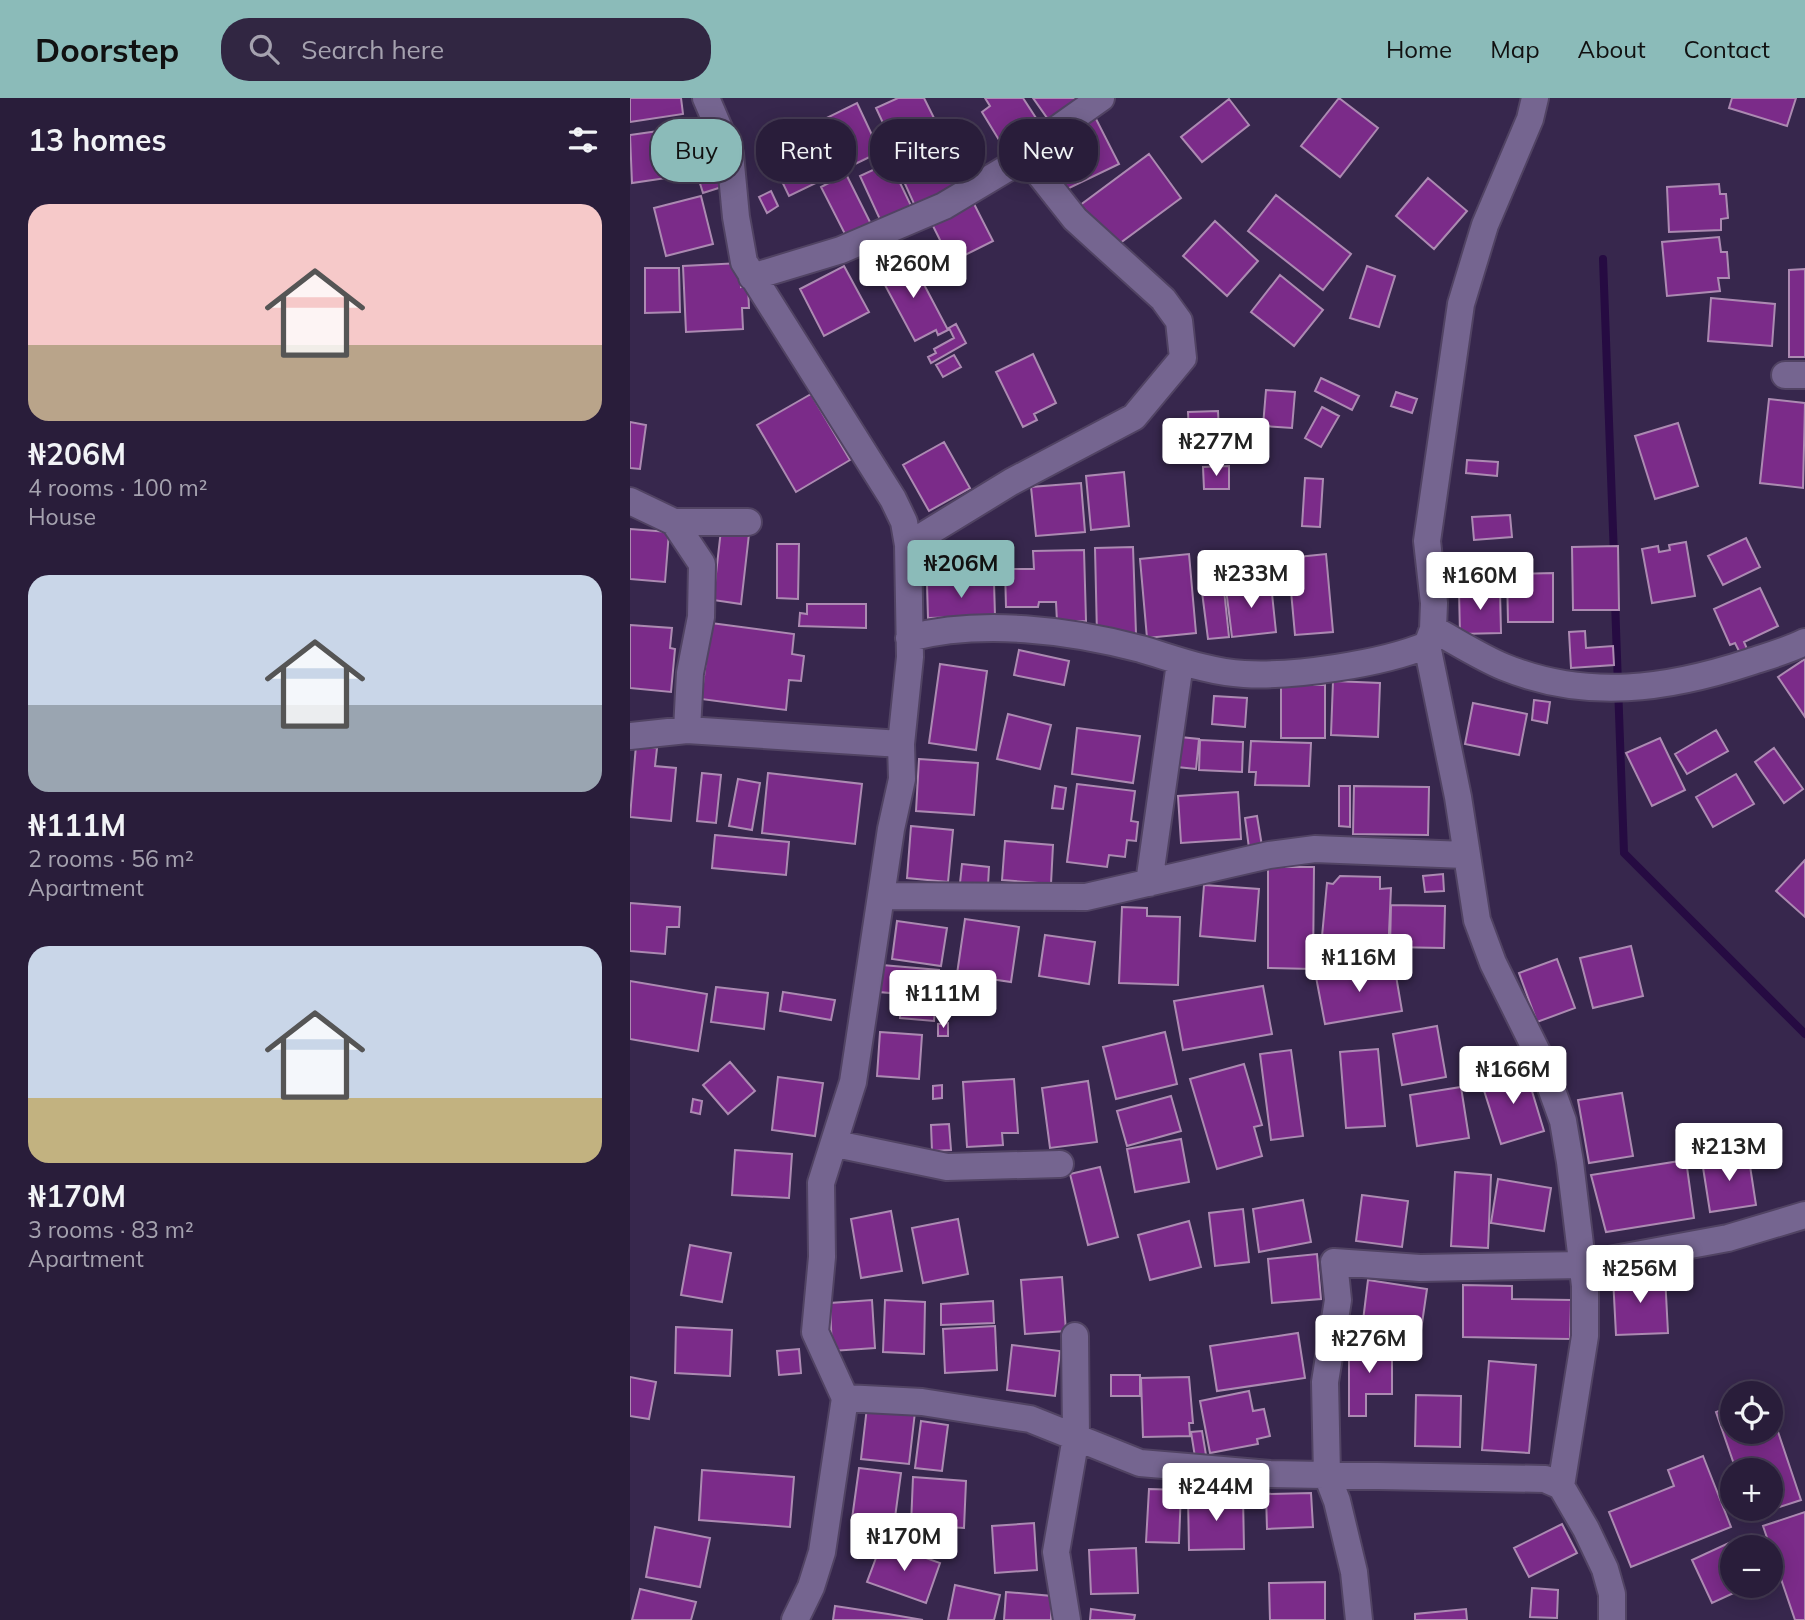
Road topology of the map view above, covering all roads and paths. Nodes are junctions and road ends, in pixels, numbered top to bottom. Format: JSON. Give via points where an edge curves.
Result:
{"nodes":[{"id":1,"x":706,"y":98,"type":"edge"},
{"id":2,"x":1101,"y":98,"type":"edge"},
{"id":3,"x":1535,"y":98,"type":"edge"},
{"id":4,"x":1071,"y":119,"type":"edge"},
{"id":5,"x":999,"y":173,"type":"edge"},
{"id":6,"x":1046,"y":182,"type":"edge"},
{"id":7,"x":752,"y":277,"type":"junction"},
{"id":8,"x":630,"y":501,"type":"edge"},
{"id":9,"x":674,"y":522,"type":"junction"},
{"id":10,"x":748,"y":522,"type":"dead end"},
{"id":11,"x":908,"y":545,"type":"junction"},
{"id":12,"x":1430,"y":637,"type":"junction"},
{"id":13,"x":909,"y":638,"type":"junction"},
{"id":14,"x":1805,"y":642,"type":"edge"},
{"id":15,"x":1180,"y":663,"type":"junction"},
{"id":16,"x":687,"y":730,"type":"junction"},
{"id":17,"x":630,"y":736,"type":"edge"},
{"id":18,"x":901,"y":744,"type":"junction"},
{"id":19,"x":1465,"y":855,"type":"junction"},
{"id":20,"x":1149,"y":883,"type":"junction"},
{"id":21,"x":881,"y":896,"type":"junction"},
{"id":22,"x":836,"y":1144,"type":"junction"},
{"id":23,"x":1060,"y":1164,"type":"dead end"},
{"id":24,"x":1805,"y":1215,"type":"edge"},
{"id":25,"x":1582,"y":1265,"type":"junction"},
{"id":26,"x":1075,"y":1336,"type":"dead end"},
{"id":27,"x":845,"y":1398,"type":"junction"},
{"id":28,"x":1076,"y":1437,"type":"junction"},
{"id":29,"x":1327,"y":1475,"type":"junction"},
{"id":30,"x":1561,"y":1486,"type":"junction"},
{"id":31,"x":795,"y":1620,"type":"edge"},
{"id":32,"x":1067,"y":1620,"type":"edge"},
{"id":33,"x":1359,"y":1620,"type":"edge"},
{"id":34,"x":1612,"y":1620,"type":"edge"}],
"edges":[{"from":1,"to":7,"type":"street","via":[[730,155],[744,262]]},
{"from":2,"to":4,"type":"street"},
{"from":3,"to":12,"type":"street","via":[[1485,225],[1461,304],[1427,541]]},
{"from":5,"to":7,"type":"street","via":[[944,206],[841,250]]},
{"from":6,"to":11,"type":"street","via":[[1075,219],[1163,299],[1179,321],[1183,358],[1134,417],[1011,482]]},
{"from":7,"to":11,"type":"street","via":[[892,499],[904,522]]},
{"from":8,"to":9,"type":"street"},
{"from":9,"to":10,"type":"street"},
{"from":9,"to":16,"type":"street","via":[[702,564],[701,617],[690,673]]},
{"from":11,"to":13,"type":"street"},
{"from":12,"to":14,"type":"street","via":[[1505,667],[1574,686],[1618,689],[1672,685]]},
{"from":12,"to":15,"type":"street","via":[[1406,654],[1282,674],[1242,674]]},
{"from":12,"to":19,"type":"street"},
{"from":13,"to":15,"type":"street","via":[[1004,629],[1074,634]]},
{"from":13,"to":18,"type":"street"},
{"from":15,"to":20,"type":"street"},
{"from":16,"to":17,"type":"street"},
{"from":16,"to":18,"type":"street"},
{"from":18,"to":21,"type":"street","via":[[902,779]]},
{"from":19,"to":20,"type":"street","via":[[1315,849]]},
{"from":19,"to":25,"type":"street","via":[[1477,920],[1541,1060],[1563,1121]]},
{"from":20,"to":21,"type":"street","via":[[1086,897]]},
{"from":21,"to":22,"type":"street","via":[[853,1082]]},
{"from":22,"to":23,"type":"street","via":[[947,1167]]},
{"from":22,"to":27,"type":"street","via":[[821,1183],[822,1257],[815,1332]]},
{"from":24,"to":25,"type":"street","via":[[1728,1238]]},
{"from":25,"to":29,"type":"street","via":[[1420,1268],[1334,1262],[1338,1300],[1325,1382]]},
{"from":25,"to":30,"type":"street","via":[[1585,1336]]},
{"from":26,"to":28,"type":"street"},
{"from":27,"to":28,"type":"street","via":[[922,1402],[1020,1418]]},
{"from":27,"to":31,"type":"street","via":[[822,1552]]},
{"from":28,"to":29,"type":"street","via":[[1140,1462]]},
{"from":28,"to":32,"type":"street","via":[[1056,1552]]},
{"from":29,"to":30,"type":"street","via":[[1489,1476],[1545,1479]]},
{"from":29,"to":33,"type":"street","via":[[1351,1560]]},
{"from":30,"to":34,"type":"street","via":[[1605,1569],[1612,1594]]}]}
